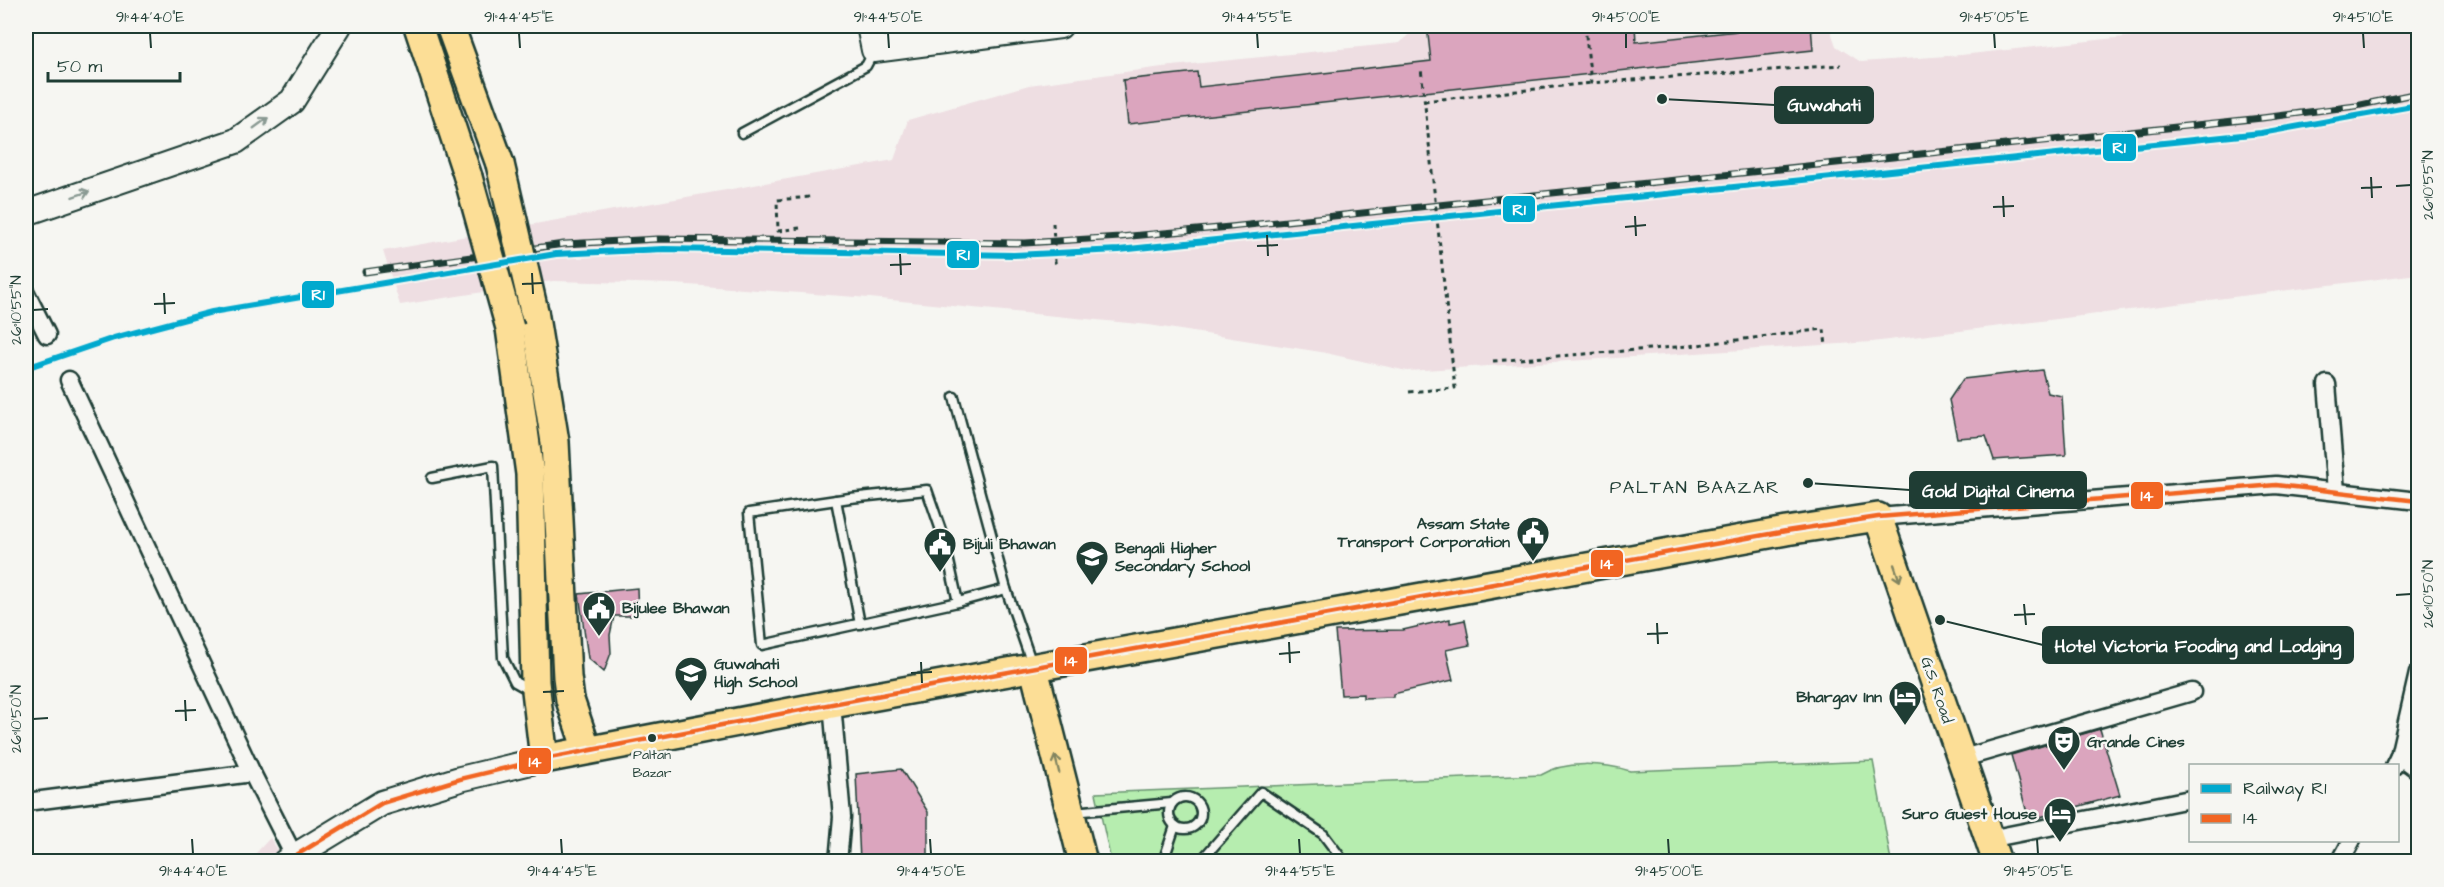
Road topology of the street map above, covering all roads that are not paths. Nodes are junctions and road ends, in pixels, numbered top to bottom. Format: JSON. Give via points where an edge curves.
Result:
{"nodes":[{"id":1,"x":339,"y":26,"type":"edge"},
{"id":2,"x":418,"y":26,"type":"edge"},
{"id":3,"x":450,"y":26,"type":"edge"},
{"id":4,"x":869,"y":26,"type":"edge"},
{"id":5,"x":1060,"y":26,"type":"edge"},
{"id":6,"x":874,"y":50,"type":"junction"},
{"id":7,"x":742,"y":133,"type":"dead end"},
{"id":8,"x":26,"y":213,"type":"edge"},
{"id":9,"x":26,"y":293,"type":"edge"},
{"id":10,"x":47,"y":335,"type":"dead end"},
{"id":11,"x":69,"y":380,"type":"dead end"},
{"id":12,"x":2327,"y":384,"type":"dead end"},
{"id":13,"x":954,"y":397,"type":"dead end"},
{"id":14,"x":432,"y":478,"type":"dead end"},
{"id":15,"x":2336,"y":491,"type":"junction"},
{"id":16,"x":836,"y":500,"type":"junction"},
{"id":17,"x":2418,"y":501,"type":"edge"},
{"id":18,"x":1878,"y":517,"type":"junction"},
{"id":19,"x":1006,"y":588,"type":"junction"},
{"id":20,"x":958,"y":602,"type":"junction"},
{"id":21,"x":860,"y":624,"type":"junction"},
{"id":22,"x":1034,"y":669,"type":"junction"},
{"id":23,"x":2418,"y":673,"type":"edge"},
{"id":24,"x":536,"y":688,"type":"junction"},
{"id":25,"x":2192,"y":692,"type":"dead end"},
{"id":26,"x":832,"y":704,"type":"junction"},
{"id":27,"x":587,"y":750,"type":"junction"},
{"id":28,"x":543,"y":759,"type":"junction"},
{"id":29,"x":1960,"y":759,"type":"junction"},
{"id":30,"x":2396,"y":761,"type":"edge"},
{"id":31,"x":2418,"y":770,"type":"edge"},
{"id":32,"x":252,"y":773,"type":"junction"},
{"id":33,"x":2189,"y":799,"type":"edge"},
{"id":34,"x":26,"y":802,"type":"edge"},
{"id":35,"x":1172,"y":803,"type":"junction"},
{"id":36,"x":1069,"y":812,"type":"junction"},
{"id":37,"x":1175,"y":826,"type":"junction"},
{"id":38,"x":2351,"y":842,"type":"edge"},
{"id":39,"x":1993,"y":850,"type":"edge"},
{"id":40,"x":289,"y":858,"type":"edge"},
{"id":41,"x":838,"y":861,"type":"edge"},
{"id":42,"x":1083,"y":861,"type":"edge"},
{"id":43,"x":1162,"y":861,"type":"edge"},
{"id":44,"x":1200,"y":861,"type":"edge"},
{"id":45,"x":1344,"y":861,"type":"edge"},
{"id":46,"x":2340,"y":861,"type":"edge"}],
"edges":[{"from":8,"to":1,"type":"street","one_way":true,"via":[[236,141],[292,101]]},
{"from":2,"to":24,"type":"main road","bridge":true,"via":[[468,177],[510,328],[530,474]]},
{"from":3,"to":27,"type":"main road","bridge":true,"via":[[500,164],[534,311],[555,442],[567,677],[570,700]]},
{"from":4,"to":6,"type":"street"},
{"from":5,"to":6,"type":"street"},
{"from":6,"to":7,"type":"lane","via":[[866,66]]},
{"from":9,"to":10,"type":"street"},
{"from":11,"to":32,"type":"street"},
{"from":12,"to":15,"type":"street"},
{"from":13,"to":19,"type":"lane"},
{"from":14,"to":24,"type":"lane","via":[[493,466],[503,658],[514,682]]},
{"from":15,"to":17,"type":"street"},
{"from":15,"to":18,"type":"street","via":[[2276,485]]},
{"from":16,"to":20,"type":"lane","via":[[927,490],[944,539]]},
{"from":16,"to":21,"type":"lane"},
{"from":16,"to":21,"type":"lane","via":[[749,513],[762,645]]},
{"from":18,"to":22,"type":"main road"},
{"from":18,"to":29,"type":"main road","name":"G.S. Road","one_way":true},
{"from":19,"to":20,"type":"lane"},
{"from":19,"to":22,"type":"lane"},
{"from":20,"to":21,"type":"lane"},
{"from":22,"to":26,"type":"main road"},
{"from":36,"to":22,"type":"main road","one_way":true},
{"from":23,"to":30,"type":"street"},
{"from":24,"to":28,"type":"main road"},
{"from":25,"to":29,"type":"street"},
{"from":26,"to":27,"type":"main road"},
{"from":26,"to":41,"type":"street","via":[[842,817]]},
{"from":27,"to":28,"type":"main road"},
{"from":28,"to":40,"type":"street","via":[[382,803]]},
{"from":29,"to":39,"type":"main road","name":"G.S. Road"},
{"from":30,"to":31,"type":"street"},
{"from":32,"to":34,"type":"street"},
{"from":32,"to":40,"type":"street"},
{"from":33,"to":39,"type":"street"},
{"from":35,"to":36,"type":"lane"},
{"from":35,"to":37,"type":"lane","via":[[1169,815]]},
{"from":35,"to":37,"type":"lane","via":[[1190,797],[1202,811],[1193,828]]},
{"from":36,"to":42,"type":"main road"},
{"from":37,"to":43,"type":"lane"},
{"from":38,"to":46,"type":"street"},
{"from":44,"to":45,"type":"lane","via":[[1261,792],[1323,834]]}]}
